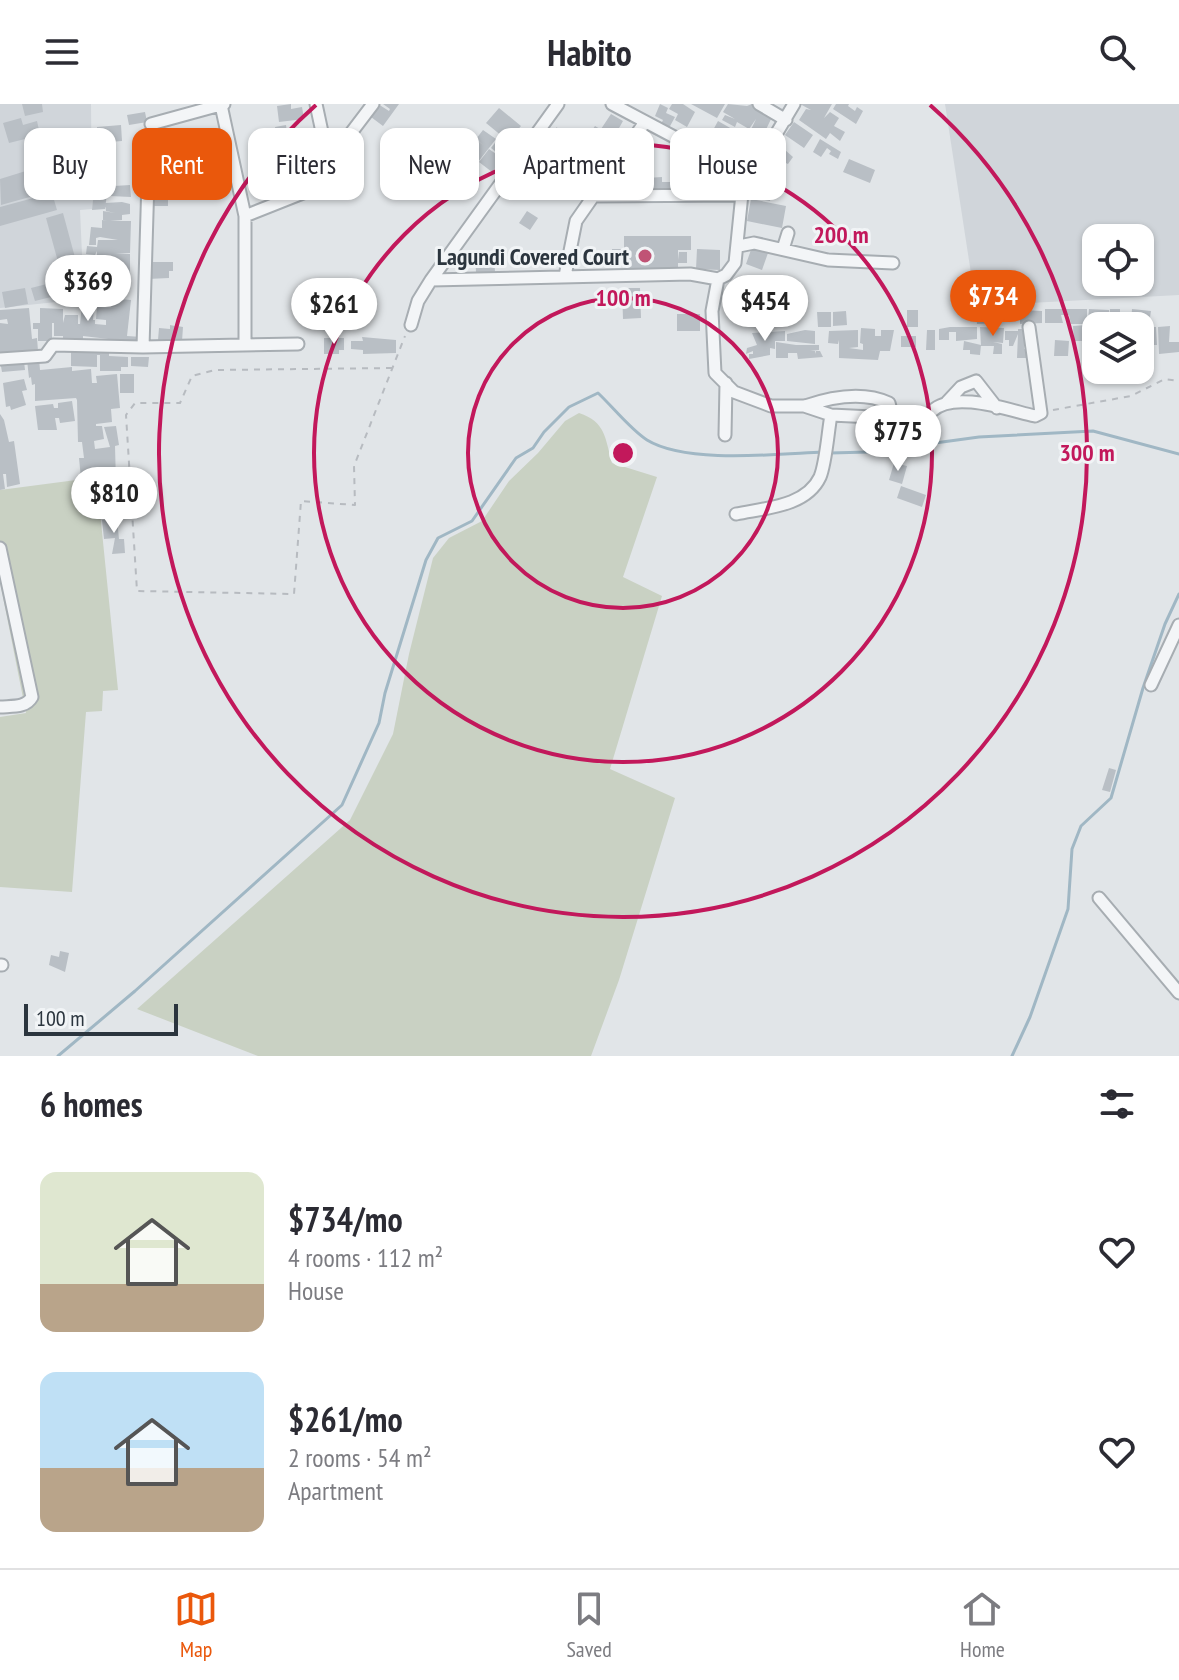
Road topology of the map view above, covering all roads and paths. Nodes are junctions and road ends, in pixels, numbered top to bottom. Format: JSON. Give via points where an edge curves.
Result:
{"nodes":[{"id":1,"x":316,"y":104,"type":"edge"},
{"id":2,"x":373,"y":104,"type":"edge"},
{"id":3,"x":558,"y":104,"type":"edge"},
{"id":4,"x":612,"y":104,"type":"edge"},
{"id":5,"x":759,"y":104,"type":"edge"},
{"id":6,"x":794,"y":104,"type":"edge"},
{"id":7,"x":222,"y":105,"type":"edge"},
{"id":8,"x":547,"y":119,"type":"junction"},
{"id":9,"x":786,"y":120,"type":"junction"},
{"id":10,"x":645,"y":122,"type":"junction"},
{"id":11,"x":151,"y":124,"type":"dead end"},
{"id":12,"x":321,"y":128,"type":"edge"},
{"id":13,"x":355,"y":128,"type":"edge"},
{"id":14,"x":556,"y":128,"type":"edge"},
{"id":15,"x":641,"y":128,"type":"edge"},
{"id":16,"x":781,"y":128,"type":"edge"},
{"id":17,"x":670,"y":135,"type":"edge"},
{"id":18,"x":147,"y":200,"type":"edge"},
{"id":19,"x":285,"y":200,"type":"edge"},
{"id":20,"x":589,"y":200,"type":"edge"},
{"id":21,"x":741,"y":200,"type":"edge"},
{"id":22,"x":245,"y":216,"type":"junction"},
{"id":23,"x":788,"y":233,"type":"dead end"},
{"id":24,"x":739,"y":246,"type":"junction"},
{"id":25,"x":783,"y":249,"type":"junction"},
{"id":26,"x":893,"y":263,"type":"dead end"},
{"id":27,"x":565,"y":276,"type":"junction"},
{"id":28,"x":718,"y":279,"type":"junction"},
{"id":29,"x":431,"y":280,"type":"junction"},
{"id":30,"x":411,"y":325,"type":"joint"},
{"id":31,"x":1029,"y":327,"type":"dead end"},
{"id":32,"x":245,"y":344,"type":"junction"},
{"id":33,"x":298,"y":344,"type":"dead end"},
{"id":34,"x":143,"y":347,"type":"junction"},
{"id":35,"x":0,"y":359,"type":"edge"},
{"id":36,"x":392,"y":368,"type":"junction"},
{"id":37,"x":1179,"y":381,"type":"edge"},
{"id":38,"x":726,"y":383,"type":"junction"},
{"id":39,"x":947,"y":402,"type":"junction"},
{"id":40,"x":804,"y":406,"type":"junction"},
{"id":41,"x":997,"y":408,"type":"junction"},
{"id":42,"x":1041,"y":413,"type":"junction"},
{"id":43,"x":831,"y":415,"type":"junction"},
{"id":44,"x":893,"y":418,"type":"junction"},
{"id":45,"x":725,"y":435,"type":"dead end"},
{"id":46,"x":736,"y":514,"type":"dead end"},
{"id":47,"x":0,"y":548,"type":"edge"},
{"id":48,"x":1179,"y":625,"type":"edge"},
{"id":49,"x":1151,"y":685,"type":"dead end"},
{"id":50,"x":0,"y":707,"type":"edge"},
{"id":51,"x":1099,"y":898,"type":"dead end"},
{"id":52,"x":1179,"y":993,"type":"edge"}],
"edges":[{"from":1,"to":12,"type":"street"},
{"from":2,"to":13,"type":"street"},
{"from":3,"to":8,"type":"street"},
{"from":4,"to":10,"type":"street"},
{"from":5,"to":9,"type":"street"},
{"from":6,"to":9,"type":"street"},
{"from":7,"to":11,"type":"street"},
{"from":7,"to":22,"type":"street"},
{"from":8,"to":14,"type":"path"},
{"from":8,"to":29,"type":"street"},
{"from":9,"to":16,"type":"street"},
{"from":10,"to":15,"type":"street"},
{"from":10,"to":17,"type":"street"},
{"from":18,"to":34,"type":"street"},
{"from":19,"to":22,"type":"street"},
{"from":20,"to":27,"type":"street","via":[[576,221]]},
{"from":21,"to":24,"type":"street"},
{"from":22,"to":32,"type":"street"},
{"from":23,"to":25,"type":"street"},
{"from":24,"to":25,"type":"street","via":[[754,243]]},
{"from":24,"to":28,"type":"street","via":[[735,263]]},
{"from":25,"to":26,"type":"street","via":[[828,260]]},
{"from":27,"to":28,"type":"street","via":[[690,274]]},
{"from":27,"to":29,"type":"street"},
{"from":28,"to":38,"type":"street","via":[[712,311],[715,373]]},
{"from":29,"to":30,"type":"street"},
{"from":30,"to":36,"type":"path"},
{"from":31,"to":42,"type":"street"},
{"from":32,"to":33,"type":"street"},
{"from":32,"to":34,"type":"street"},
{"from":34,"to":35,"type":"street","via":[[53,345],[45,356]]},
{"from":36,"to":36,"type":"path","via":[[215,370],[192,376],[180,403],[135,403],[126,415],[137,591],[294,594],[301,501],[355,505],[354,466]]},
{"from":37,"to":42,"type":"path","via":[[1165,379],[1131,396]]},
{"from":38,"to":40,"type":"street","via":[[734,392],[771,406]]},
{"from":38,"to":45,"type":"street"},
{"from":39,"to":41,"type":"street"},
{"from":39,"to":41,"type":"street","via":[[976,381]]},
{"from":39,"to":44,"type":"street","via":[[930,412],[913,436]]},
{"from":40,"to":43,"type":"street"},
{"from":40,"to":44,"type":"street","via":[[828,397],[864,397],[889,403]]},
{"from":41,"to":42,"type":"street"},
{"from":43,"to":44,"type":"street"},
{"from":43,"to":46,"type":"street","via":[[821,475],[806,495]]},
{"from":47,"to":50,"type":"street","via":[[32,697],[21,706]]},
{"from":48,"to":49,"type":"street"},
{"from":51,"to":52,"type":"street"}]}
